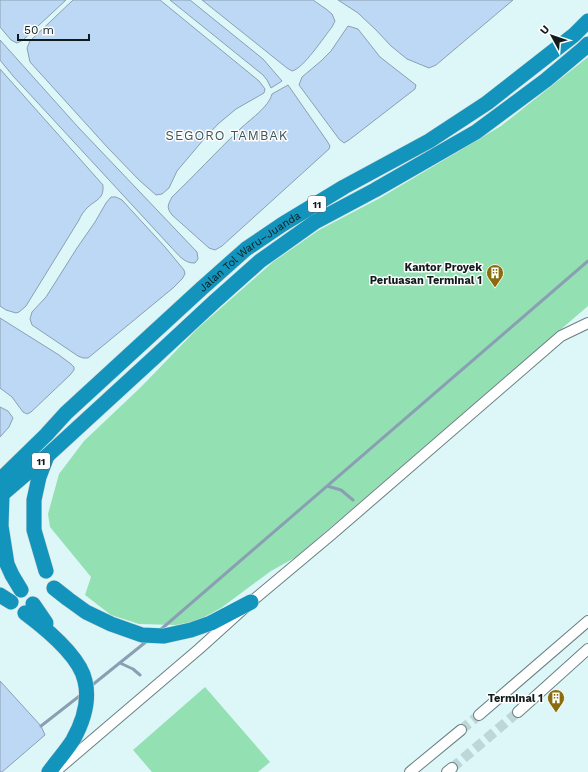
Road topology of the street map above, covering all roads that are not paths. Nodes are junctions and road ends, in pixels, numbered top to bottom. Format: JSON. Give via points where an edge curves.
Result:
{"nodes":[{"id":1,"x":588,"y":21,"type":"edge"},
{"id":2,"x":588,"y":44,"type":"edge"},
{"id":3,"x":588,"y":323,"type":"edge"},
{"id":4,"x":48,"y":455,"type":"junction"},
{"id":5,"x":2,"y":485,"type":"edge"},
{"id":6,"x":46,"y":572,"type":"dead end"},
{"id":7,"x":54,"y":588,"type":"dead end"},
{"id":8,"x":21,"y":590,"type":"dead end"},
{"id":9,"x":252,"y":602,"type":"junction"},
{"id":10,"x":29,"y":608,"type":"dead end"},
{"id":11,"x":588,"y":621,"type":"edge"},
{"id":12,"x":588,"y":649,"type":"edge"},
{"id":13,"x":518,"y":712,"type":"tunnel mouth"},
{"id":14,"x":479,"y":715,"type":"tunnel mouth"},
{"id":15,"x":462,"y":730,"type":"tunnel mouth"},
{"id":16,"x":49,"y":772,"type":"edge"},
{"id":17,"x":54,"y":772,"type":"edge"},
{"id":18,"x":410,"y":772,"type":"edge"}],
"edges":[{"from":1,"to":5,"type":"highway","name":"Jalan Tol Waru–Juanda","number":"11","via":[[574,35],[487,103],[429,141],[344,187],[246,249],[66,413]]},
{"from":2,"to":4,"type":"highway","name":"Jalan Tol Waru–Juanda","number":"11","via":[[546,80],[476,132],[315,222],[260,261]]},
{"from":3,"to":9,"type":"street","via":[[561,336]]},
{"from":4,"to":5,"type":"highway","name":"Jalan Tol Waru–Juanda","number":"11"},
{"from":4,"to":6,"type":"highway","via":[[34,500],[34,530]]},
{"from":5,"to":8,"type":"highway","via":[[1,526],[7,564]]},
{"from":7,"to":9,"type":"highway","via":[[92,615],[142,635],[164,636],[192,630]]},
{"from":9,"to":17,"type":"street"},
{"from":10,"to":16,"type":"highway","via":[[42,626],[78,664],[85,679],[84,716],[72,741]]},
{"from":11,"to":14,"type":"street"},
{"from":12,"to":13,"type":"street"},
{"from":15,"to":18,"type":"street"}]}
